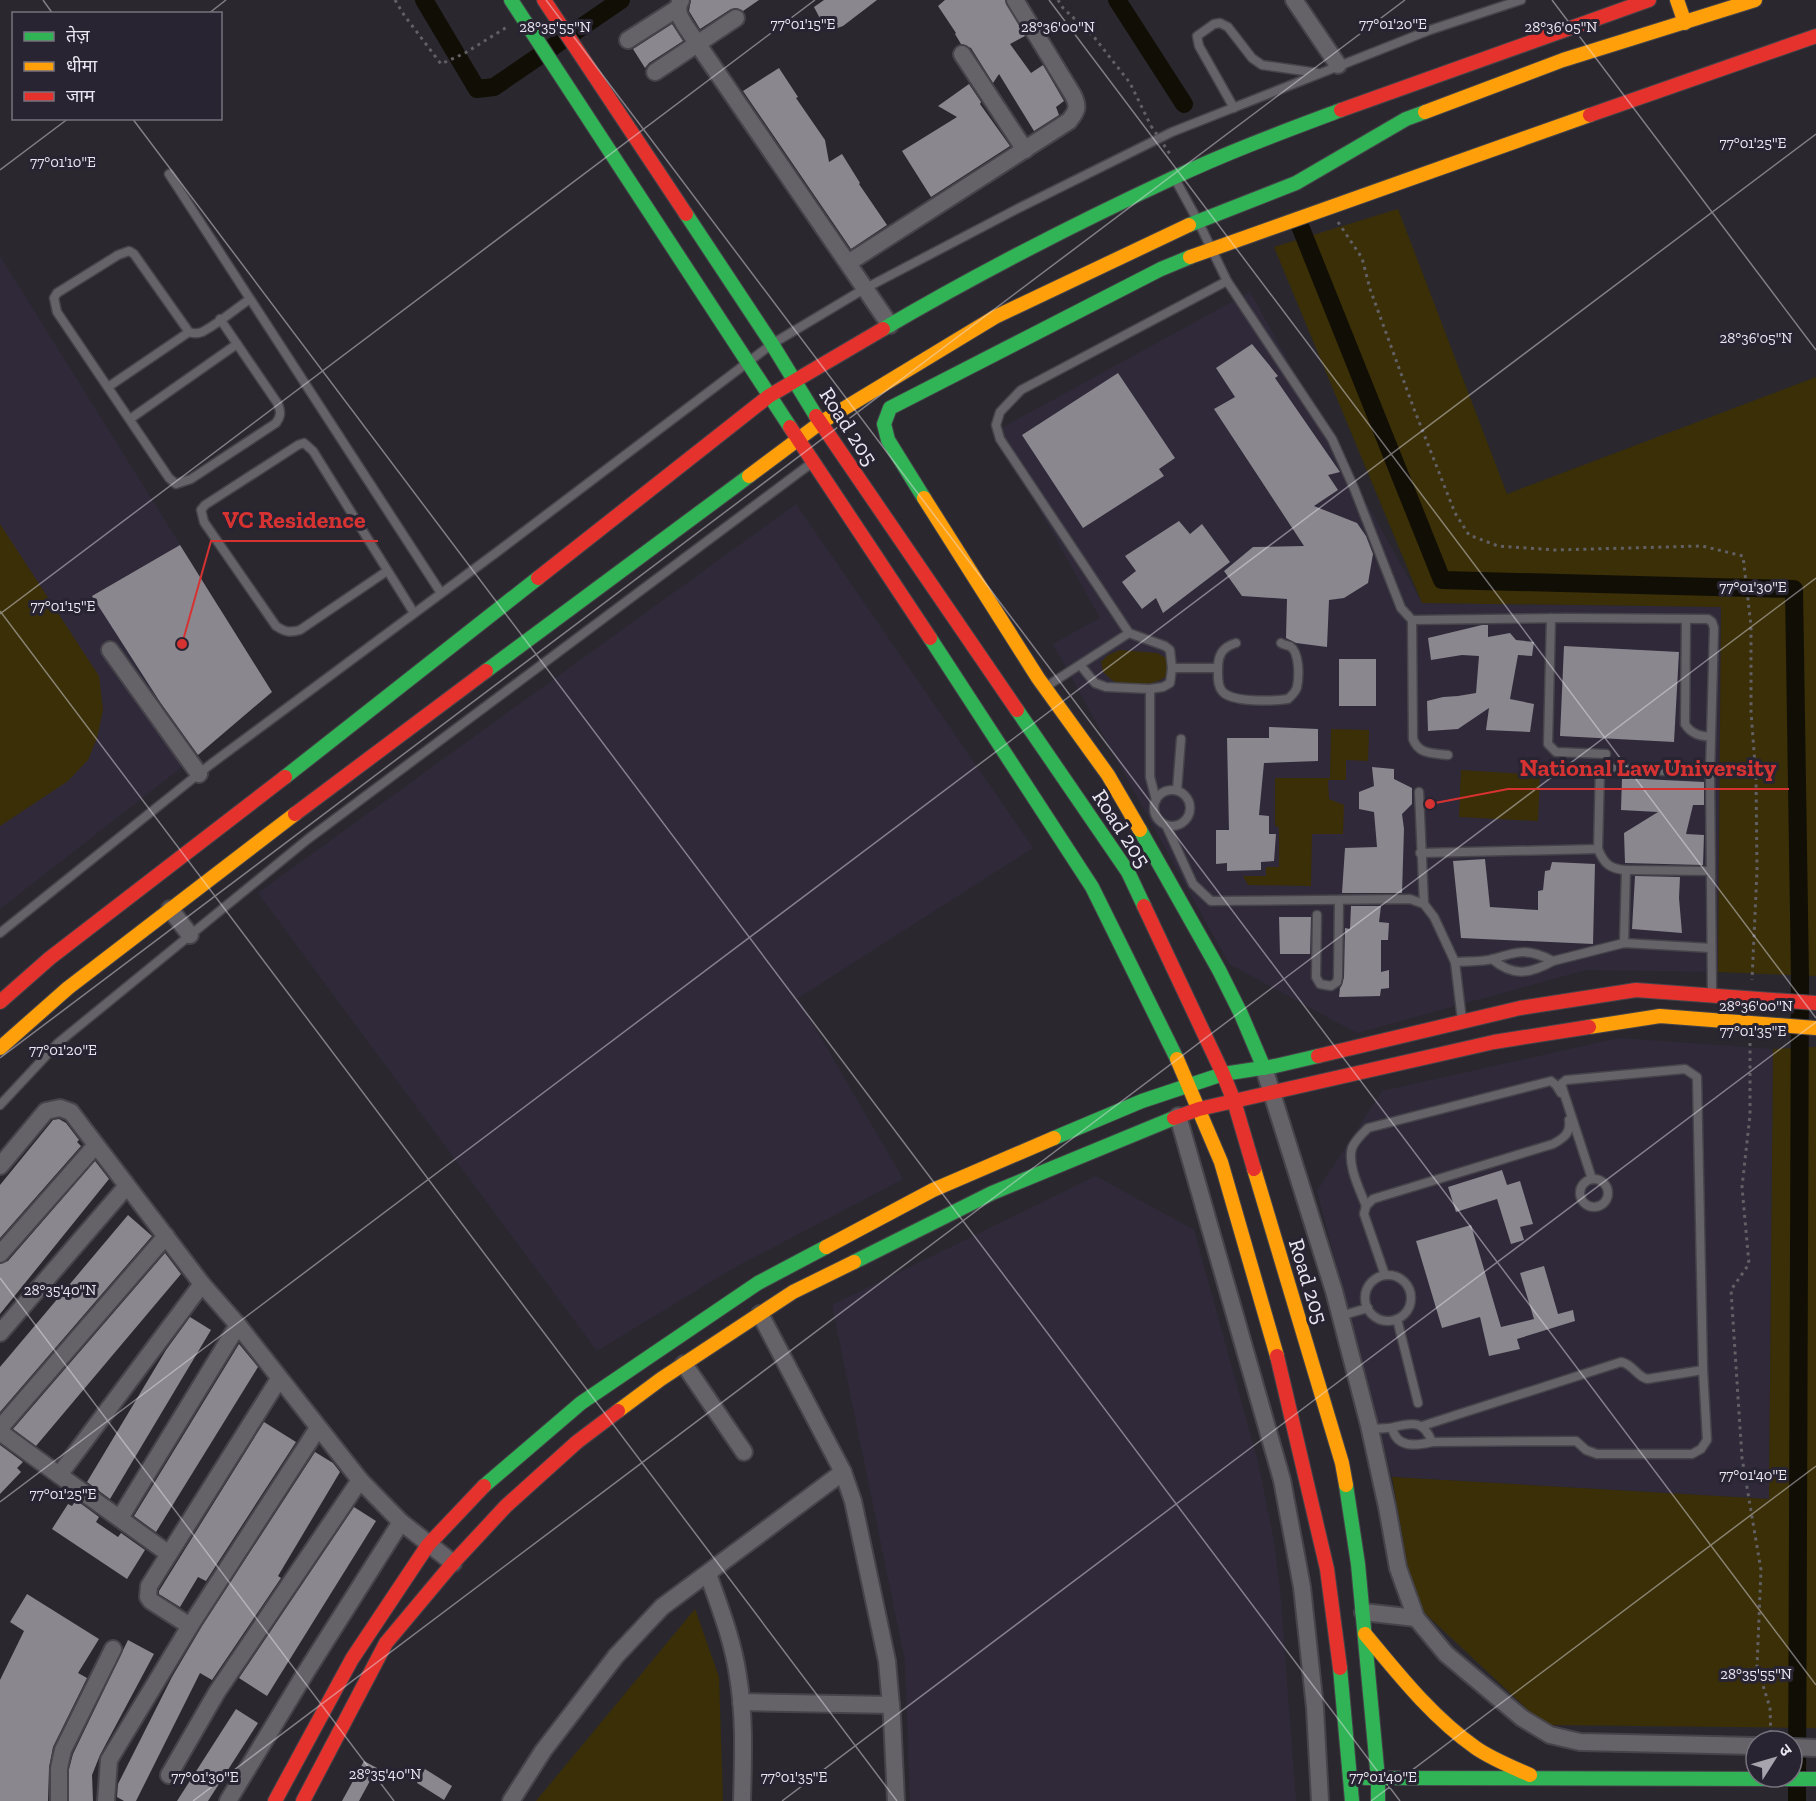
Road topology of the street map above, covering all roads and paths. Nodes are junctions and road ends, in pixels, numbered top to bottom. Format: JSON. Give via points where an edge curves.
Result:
{"nodes":[{"id":1,"x":395,"y":0,"type":"edge"},
{"id":2,"x":511,"y":0,"type":"edge"},
{"id":3,"x":544,"y":0,"type":"edge"},
{"id":4,"x":1016,"y":0,"type":"edge"},
{"id":5,"x":1058,"y":0,"type":"edge"},
{"id":6,"x":1294,"y":0,"type":"edge"},
{"id":7,"x":1521,"y":0,"type":"edge"},
{"id":8,"x":1649,"y":0,"type":"edge"},
{"id":9,"x":1677,"y":0,"type":"edge"},
{"id":10,"x":1755,"y":0,"type":"edge"},
{"id":11,"x":679,"y":4,"type":"edge"},
{"id":12,"x":1664,"y":9,"type":"dead end"},
{"id":13,"x":736,"y":18,"type":"dead end"},
{"id":14,"x":1684,"y":23,"type":"junction"},
{"id":15,"x":1669,"y":28,"type":"junction"},
{"id":16,"x":1816,"y":36,"type":"edge"},
{"id":17,"x":628,"y":40,"type":"dead end"},
{"id":18,"x":697,"y":44,"type":"junction"},
{"id":19,"x":465,"y":53,"type":"dead end"},
{"id":20,"x":962,"y":54,"type":"dead end"},
{"id":21,"x":1338,"y":65,"type":"junction"},
{"id":22,"x":655,"y":72,"type":"dead end"},
{"id":23,"x":1319,"y":73,"type":"junction"},
{"id":24,"x":1234,"y":108,"type":"junction"},
{"id":25,"x":1025,"y":150,"type":"junction"},
{"id":26,"x":169,"y":174,"type":"dead end"},
{"id":27,"x":1179,"y":175,"type":"junction"},
{"id":28,"x":1332,"y":219,"type":"dead end"},
{"id":29,"x":1198,"y":221,"type":"junction"},
{"id":30,"x":1210,"y":248,"type":"junction"},
{"id":31,"x":848,"y":263,"type":"junction"},
{"id":32,"x":1227,"y":281,"type":"junction"},
{"id":33,"x":864,"y":289,"type":"junction"},
{"id":34,"x":250,"y":299,"type":"junction"},
{"id":35,"x":220,"y":320,"type":"junction"},
{"id":36,"x":890,"y":325,"type":"junction"},
{"id":37,"x":189,"y":332,"type":"junction"},
{"id":38,"x":237,"y":344,"type":"junction"},
{"id":39,"x":772,"y":344,"type":"junction"},
{"id":40,"x":746,"y":362,"type":"junction"},
{"id":41,"x":795,"y":380,"type":"junction"},
{"id":42,"x":108,"y":387,"type":"junction"},
{"id":43,"x":769,"y":396,"type":"junction"},
{"id":44,"x":130,"y":419,"type":"junction"},
{"id":45,"x":820,"y":423,"type":"junction"},
{"id":46,"x":798,"y":440,"type":"junction"},
{"id":47,"x":813,"y":462,"type":"junction"},
{"id":48,"x":387,"y":571,"type":"junction"},
{"id":49,"x":441,"y":594,"type":"junction"},
{"id":50,"x":414,"y":613,"type":"junction"},
{"id":51,"x":1551,"y":618,"type":"junction"},
{"id":52,"x":1686,"y":619,"type":"junction"},
{"id":53,"x":1412,"y":620,"type":"junction"},
{"id":54,"x":1130,"y":633,"type":"junction"},
{"id":55,"x":1236,"y":643,"type":"dead end"},
{"id":56,"x":1281,"y":643,"type":"dead end"},
{"id":57,"x":110,"y":650,"type":"dead end"},
{"id":58,"x":1081,"y":666,"type":"junction"},
{"id":59,"x":1172,"y":668,"type":"junction"},
{"id":60,"x":1218,"y":668,"type":"junction"},
{"id":61,"x":1044,"y":688,"type":"junction"},
{"id":62,"x":1150,"y":689,"type":"junction"},
{"id":63,"x":1711,"y":737,"type":"junction"},
{"id":64,"x":1181,"y":739,"type":"dead end"},
{"id":65,"x":1606,"y":754,"type":"dead end"},
{"id":66,"x":1448,"y":755,"type":"dead end"},
{"id":67,"x":1710,"y":773,"type":"junction"},
{"id":68,"x":199,"y":774,"type":"junction"},
{"id":69,"x":1177,"y":790,"type":"junction"},
{"id":70,"x":1419,"y":792,"type":"dead end"},
{"id":71,"x":1156,"y":800,"type":"junction"},
{"id":72,"x":1166,"y":825,"type":"junction"},
{"id":73,"x":1598,"y":849,"type":"junction"},
{"id":74,"x":1420,"y":853,"type":"junction"},
{"id":75,"x":1626,"y":870,"type":"junction"},
{"id":76,"x":1710,"y":871,"type":"junction"},
{"id":77,"x":1339,"y":900,"type":"junction"},
{"id":78,"x":1424,"y":904,"type":"junction"},
{"id":79,"x":170,"y":909,"type":"junction"},
{"id":80,"x":1317,"y":915,"type":"dead end"},
{"id":81,"x":0,"y":933,"type":"edge"},
{"id":82,"x":190,"y":935,"type":"junction"},
{"id":83,"x":1624,"y":943,"type":"junction"},
{"id":84,"x":1711,"y":948,"type":"junction"},
{"id":85,"x":1492,"y":959,"type":"junction"},
{"id":86,"x":1553,"y":961,"type":"junction"},
{"id":87,"x":1455,"y":962,"type":"junction"},
{"id":88,"x":1712,"y":996,"type":"junction"},
{"id":89,"x":1751,"y":999,"type":"junction"},
{"id":90,"x":0,"y":1002,"type":"edge"},
{"id":91,"x":1816,"y":1003,"type":"edge"},
{"id":92,"x":1462,"y":1022,"type":"junction"},
{"id":93,"x":1750,"y":1024,"type":"junction"},
{"id":94,"x":1816,"y":1028,"type":"edge"},
{"id":95,"x":0,"y":1048,"type":"edge"},
{"id":96,"x":1263,"y":1068,"type":"junction"},
{"id":97,"x":1224,"y":1074,"type":"junction"},
{"id":98,"x":1189,"y":1086,"type":"junction"},
{"id":99,"x":1273,"y":1093,"type":"junction"},
{"id":100,"x":1234,"y":1101,"type":"junction"},
{"id":101,"x":0,"y":1105,"type":"edge"},
{"id":102,"x":1199,"y":1109,"type":"junction"},
{"id":103,"x":1178,"y":1116,"type":"junction"},
{"id":104,"x":96,"y":1145,"type":"junction"},
{"id":105,"x":0,"y":1166,"type":"edge"},
{"id":106,"x":1592,"y":1179,"type":"dead end"},
{"id":107,"x":126,"y":1187,"type":"junction"},
{"id":108,"x":1366,"y":1206,"type":"junction"},
{"id":109,"x":166,"y":1236,"type":"junction"},
{"id":110,"x":0,"y":1254,"type":"edge"},
{"id":111,"x":1385,"y":1275,"type":"junction"},
{"id":112,"x":202,"y":1284,"type":"junction"},
{"id":113,"x":1368,"y":1308,"type":"junction"},
{"id":114,"x":760,"y":1314,"type":"junction"},
{"id":115,"x":1341,"y":1316,"type":"junction"},
{"id":116,"x":1397,"y":1319,"type":"junction"},
{"id":117,"x":238,"y":1325,"type":"junction"},
{"id":118,"x":0,"y":1333,"type":"edge"},
{"id":119,"x":684,"y":1364,"type":"junction"},
{"id":120,"x":1703,"y":1370,"type":"junction"},
{"id":121,"x":279,"y":1378,"type":"junction"},
{"id":122,"x":1418,"y":1403,"type":"dead end"},
{"id":123,"x":1422,"y":1426,"type":"junction"},
{"id":124,"x":318,"y":1428,"type":"junction"},
{"id":125,"x":1392,"y":1428,"type":"junction"},
{"id":126,"x":1370,"y":1429,"type":"junction"},
{"id":127,"x":0,"y":1430,"type":"edge"},
{"id":128,"x":1432,"y":1443,"type":"junction"},
{"id":129,"x":744,"y":1452,"type":"dead end"},
{"id":130,"x":843,"y":1472,"type":"junction"},
{"id":131,"x":59,"y":1475,"type":"junction"},
{"id":132,"x":360,"y":1480,"type":"junction"},
{"id":133,"x":120,"y":1518,"type":"junction"},
{"id":134,"x":401,"y":1522,"type":"junction"},
{"id":135,"x":428,"y":1545,"type":"junction"},
{"id":136,"x":169,"y":1554,"type":"junction"},
{"id":137,"x":453,"y":1563,"type":"junction"},
{"id":138,"x":708,"y":1574,"type":"junction"},
{"id":139,"x":1363,"y":1612,"type":"junction"},
{"id":140,"x":1416,"y":1618,"type":"junction"},
{"id":141,"x":190,"y":1626,"type":"junction"},
{"id":142,"x":1365,"y":1634,"type":"junction"},
{"id":143,"x":113,"y":1649,"type":"dead end"},
{"id":144,"x":741,"y":1702,"type":"junction"},
{"id":145,"x":891,"y":1705,"type":"junction"},
{"id":146,"x":1771,"y":1729,"type":"edge"},
{"id":147,"x":1744,"y":1746,"type":"edge"},
{"id":148,"x":169,"y":1775,"type":"dead end"},
{"id":149,"x":1352,"y":1778,"type":"junction"},
{"id":150,"x":1378,"y":1779,"type":"junction"},
{"id":151,"x":1538,"y":1779,"type":"junction"},
{"id":152,"x":1816,"y":1779,"type":"edge"},
{"id":153,"x":59,"y":1801,"type":"edge"},
{"id":154,"x":106,"y":1801,"type":"edge"},
{"id":155,"x":228,"y":1801,"type":"edge"},
{"id":156,"x":275,"y":1801,"type":"edge"},
{"id":157,"x":303,"y":1801,"type":"edge"},
{"id":158,"x":511,"y":1801,"type":"edge"},
{"id":159,"x":742,"y":1801,"type":"edge"},
{"id":160,"x":896,"y":1801,"type":"edge"},
{"id":161,"x":1320,"y":1801,"type":"edge"},
{"id":162,"x":1352,"y":1801,"type":"edge"},
{"id":163,"x":1378,"y":1801,"type":"edge"}],
"edges":[{"from":1,"to":19,"type":"path","via":[[441,64]]},
{"from":2,"to":40,"type":"main road"},
{"from":3,"to":39,"type":"main road","name":"Road 205"},
{"from":4,"to":25,"type":"street","via":[[1077,104],[1069,121]]},
{"from":5,"to":27,"type":"path","bridge":true,"via":[[1130,83]]},
{"from":6,"to":21,"type":"street"},
{"from":7,"to":21,"type":"lane"},
{"from":8,"to":27,"type":"main road","via":[[1368,100]]},
{"from":9,"to":14,"type":"main road"},
{"from":10,"to":14,"type":"main road"},
{"from":11,"to":17,"type":"street"},
{"from":11,"to":18,"type":"street","via":[[679,14]]},
{"from":12,"to":15,"type":"main road"},
{"from":13,"to":18,"type":"street"},
{"from":14,"to":15,"type":"main road"},
{"from":15,"to":29,"type":"main road","via":[[1563,60],[1406,119],[1296,183]]},
{"from":16,"to":30,"type":"main road"},
{"from":18,"to":22,"type":"street"},
{"from":18,"to":31,"type":"street"},
{"from":20,"to":25,"type":"street"},
{"from":21,"to":23,"type":"lane"},
{"from":23,"to":24,"type":"lane"},
{"from":23,"to":24,"type":"lane","via":[[1262,65],[1228,27],[1214,24],[1197,36],[1199,46]]},
{"from":24,"to":33,"type":"lane","via":[[1161,138]]},
{"from":25,"to":31,"type":"street"},
{"from":26,"to":34,"type":"lane"},
{"from":27,"to":29,"type":"lane"},
{"from":27,"to":36,"type":"main road","via":[[1025,250]]},
{"from":28,"to":89,"type":"path","via":[[1339,222],[1362,258],[1414,409],[1455,513],[1469,536],[1498,546],[1555,550],[1702,546],[1743,556],[1751,626],[1756,777],[1757,872]]},
{"from":29,"to":30,"type":"lane"},
{"from":29,"to":45,"type":"main road","via":[[995,317]]},
{"from":30,"to":32,"type":"lane"},
{"from":30,"to":61,"type":"main road","via":[[1161,269],[890,408],[884,416],[882,426],[888,440]]},
{"from":31,"to":33,"type":"street"},
{"from":32,"to":53,"type":"lane","via":[[1332,439],[1401,608]]},
{"from":32,"to":54,"type":"lane","via":[[1021,390],[1000,412],[996,425],[1000,439]]},
{"from":33,"to":36,"type":"street"},
{"from":33,"to":39,"type":"lane"},
{"from":34,"to":35,"type":"lane"},
{"from":34,"to":49,"type":"lane"},
{"from":35,"to":37,"type":"lane","via":[[202,332]]},
{"from":35,"to":38,"type":"lane"},
{"from":36,"to":41,"type":"main road"},
{"from":37,"to":42,"type":"lane"},
{"from":37,"to":42,"type":"lane","via":[[129,251],[57,293],[57,312]]},
{"from":38,"to":44,"type":"lane"},
{"from":38,"to":44,"type":"lane","via":[[278,404],[280,417],[276,423],[191,479],[177,483],[169,478]]},
{"from":39,"to":40,"type":"lane"},
{"from":39,"to":41,"type":"main road","name":"Road 205"},
{"from":40,"to":43,"type":"main road"},
{"from":40,"to":49,"type":"lane"},
{"from":41,"to":43,"type":"main road"},
{"from":41,"to":45,"type":"main road","name":"Road 205"},
{"from":42,"to":44,"type":"lane"},
{"from":43,"to":46,"type":"main road"},
{"from":43,"to":90,"type":"main road","via":[[50,958]]},
{"from":45,"to":46,"type":"main road"},
{"from":45,"to":97,"type":"main road","name":"Road 205","via":[[1128,872]]},
{"from":46,"to":47,"type":"main road"},
{"from":46,"to":79,"type":"main road"},
{"from":47,"to":82,"type":"lane","via":[[308,839]]},
{"from":47,"to":98,"type":"main road","via":[[1092,887]]},
{"from":48,"to":48,"type":"lane","via":[[313,451],[304,443],[201,510],[204,522],[276,626],[284,631],[300,630]]},
{"from":48,"to":50,"type":"lane"},
{"from":49,"to":50,"type":"lane"},
{"from":50,"to":68,"type":"lane"},
{"from":51,"to":52,"type":"lane"},
{"from":51,"to":53,"type":"lane"},
{"from":51,"to":65,"type":"lane","via":[[1548,744],[1556,752]]},
{"from":52,"to":63,"type":"lane","via":[[1685,724],[1696,735]]},
{"from":52,"to":63,"type":"lane","via":[[1708,619],[1714,628]]},
{"from":53,"to":66,"type":"lane","via":[[1413,739],[1421,751]]},
{"from":54,"to":58,"type":"lane"},
{"from":54,"to":59,"type":"lane","via":[[1170,650]]},
{"from":55,"to":60,"type":"lane","via":[[1222,650]]},
{"from":56,"to":60,"type":"lane","via":[[1290,646],[1297,660],[1297,687],[1288,699],[1228,696],[1221,691]]},
{"from":57,"to":68,"type":"street"},
{"from":58,"to":61,"type":"lane"},
{"from":58,"to":62,"type":"lane","via":[[1095,682],[1106,687]]},
{"from":59,"to":60,"type":"lane"},
{"from":59,"to":62,"type":"lane","via":[[1170,683]]},
{"from":61,"to":96,"type":"main road","via":[[1113,785],[1220,970]]},
{"from":62,"to":71,"type":"lane","via":[[1150,777]]},
{"from":63,"to":67,"type":"lane"},
{"from":64,"to":69,"type":"lane"},
{"from":67,"to":73,"type":"lane","via":[[1600,768]]},
{"from":67,"to":76,"type":"lane"},
{"from":68,"to":81,"type":"lane"},
{"from":69,"to":71,"type":"lane","via":[[1165,791]]},
{"from":69,"to":72,"type":"lane","via":[[1189,802],[1189,814],[1183,823]]},
{"from":70,"to":74,"type":"lane"},
{"from":71,"to":72,"type":"lane","via":[[1156,818]]},
{"from":72,"to":77,"type":"lane","via":[[1193,884],[1211,901]]},
{"from":73,"to":74,"type":"lane"},
{"from":73,"to":75,"type":"lane","via":[[1612,869]]},
{"from":74,"to":78,"type":"lane"},
{"from":75,"to":76,"type":"lane"},
{"from":75,"to":83,"type":"lane"},
{"from":76,"to":84,"type":"lane"},
{"from":77,"to":78,"type":"lane","via":[[1410,899]]},
{"from":77,"to":80,"type":"lane","via":[[1338,977],[1331,986],[1320,984],[1316,977]]},
{"from":78,"to":87,"type":"lane"},
{"from":79,"to":82,"type":"street"},
{"from":79,"to":95,"type":"main road","via":[[68,988]]},
{"from":82,"to":101,"type":"lane","via":[[58,1043]]},
{"from":83,"to":84,"type":"lane"},
{"from":83,"to":86,"type":"lane"},
{"from":84,"to":88,"type":"lane"},
{"from":85,"to":86,"type":"lane","via":[[1520,951],[1538,953]]},
{"from":85,"to":86,"type":"lane","via":[[1509,971],[1523,972]]},
{"from":85,"to":87,"type":"lane"},
{"from":87,"to":92,"type":"lane"},
{"from":88,"to":89,"type":"main road"},
{"from":88,"to":92,"type":"main road","via":[[1636,990],[1520,1008]]},
{"from":89,"to":91,"type":"main road"},
{"from":92,"to":96,"type":"main road"},
{"from":93,"to":94,"type":"main road"},
{"from":93,"to":99,"type":"main road","via":[[1660,1016],[1587,1026],[1494,1042]]},
{"from":93,"to":146,"type":"path","via":[[1750,1115],[1742,1187],[1749,1264],[1731,1290],[1742,1458],[1761,1570],[1757,1666],[1770,1708]]},
{"from":96,"to":97,"type":"main road"},
{"from":96,"to":99,"type":"street"},
{"from":97,"to":98,"type":"main road"},
{"from":97,"to":100,"type":"main road","name":"Road 205"},
{"from":98,"to":102,"type":"main road"},
{"from":98,"to":135,"type":"main road","via":[[1142,1101],[933,1190],[758,1283],[581,1403],[490,1480]]},
{"from":99,"to":100,"type":"main road"},
{"from":99,"to":115,"type":"street"},
{"from":100,"to":102,"type":"main road"},
{"from":100,"to":139,"type":"main road","name":"Road 205","via":[[1342,1463]]},
{"from":102,"to":103,"type":"main road"},
{"from":102,"to":149,"type":"main road","via":[[1221,1162],[1278,1358],[1327,1569]]},
{"from":103,"to":114,"type":"main road","via":[[992,1192],[793,1292]]},
{"from":103,"to":161,"type":"street","via":[[1282,1480],[1302,1587]]},
{"from":104,"to":105,"type":"street","via":[[71,1112],[60,1108],[46,1111]]},
{"from":104,"to":107,"type":"street"},
{"from":104,"to":110,"type":"street"},
{"from":106,"to":120,"type":"lane","via":[[1562,1084],[1566,1080],[1685,1069],[1697,1077]]},
{"from":107,"to":109,"type":"street"},
{"from":107,"to":118,"type":"street"},
{"from":108,"to":108,"type":"lane","via":[[1353,1167],[1352,1149],[1368,1128],[1551,1081],[1559,1089],[1570,1127],[1562,1140],[1373,1199]]},
{"from":108,"to":111,"type":"lane","via":[[1364,1214]]},
{"from":109,"to":112,"type":"street"},
{"from":109,"to":127,"type":"street"},
{"from":111,"to":113,"type":"lane","via":[[1368,1288]]},
{"from":111,"to":116,"type":"lane","via":[[1399,1277],[1411,1295],[1408,1309]]},
{"from":112,"to":117,"type":"street"},
{"from":112,"to":131,"type":"street"},
{"from":113,"to":115,"type":"lane"},
{"from":113,"to":116,"type":"lane","via":[[1382,1320]]},
{"from":114,"to":119,"type":"main road"},
{"from":114,"to":130,"type":"street"},
{"from":115,"to":126,"type":"street"},
{"from":116,"to":122,"type":"lane"},
{"from":117,"to":121,"type":"street"},
{"from":117,"to":133,"type":"street"},
{"from":119,"to":129,"type":"street"},
{"from":119,"to":137,"type":"main road","via":[[577,1442],[506,1506]]},
{"from":120,"to":123,"type":"lane","via":[[1647,1379],[1621,1362]]},
{"from":120,"to":128,"type":"lane","via":[[1707,1440],[1692,1454],[1597,1454],[1576,1441]]},
{"from":121,"to":124,"type":"street"},
{"from":121,"to":136,"type":"street"},
{"from":123,"to":125,"type":"lane"},
{"from":123,"to":128,"type":"lane"},
{"from":124,"to":132,"type":"street"},
{"from":124,"to":141,"type":"street"},
{"from":125,"to":126,"type":"lane"},
{"from":125,"to":128,"type":"lane","via":[[1401,1442]]},
{"from":126,"to":140,"type":"street","via":[[1398,1568]]},
{"from":127,"to":131,"type":"street"},
{"from":130,"to":138,"type":"street"},
{"from":130,"to":145,"type":"street","via":[[853,1501],[887,1661]]},
{"from":131,"to":133,"type":"street"},
{"from":132,"to":134,"type":"street"},
{"from":132,"to":148,"type":"street","via":[[217,1692]]},
{"from":133,"to":136,"type":"street"},
{"from":134,"to":135,"type":"street"},
{"from":134,"to":155,"type":"street"},
{"from":135,"to":137,"type":"street"},
{"from":135,"to":156,"type":"main road","via":[[352,1659]]},
{"from":136,"to":141,"type":"street","via":[[149,1586],[148,1597]]},
{"from":137,"to":157,"type":"main road","via":[[386,1643]]},
{"from":138,"to":144,"type":"street","via":[[726,1624]]},
{"from":138,"to":158,"type":"street","via":[[663,1607],[616,1656],[543,1751]]},
{"from":139,"to":140,"type":"street"},
{"from":139,"to":142,"type":"main road","name":"Road 205"},
{"from":140,"to":147,"type":"street","via":[[1446,1654],[1522,1718],[1550,1735],[1580,1742]]},
{"from":141,"to":154,"type":"street","via":[[109,1761]]},
{"from":142,"to":150,"type":"main road","name":"Road 205"},
{"from":142,"to":151,"type":"main road","via":[[1440,1721],[1477,1749]]},
{"from":143,"to":153,"type":"street","via":[[63,1750]]},
{"from":144,"to":145,"type":"street"},
{"from":144,"to":159,"type":"street"},
{"from":145,"to":160,"type":"street"},
{"from":149,"to":150,"type":"main road"},
{"from":149,"to":162,"type":"main road"},
{"from":150,"to":151,"type":"main road"},
{"from":150,"to":163,"type":"main road","name":"Road 205"},
{"from":151,"to":152,"type":"main road"}]}
